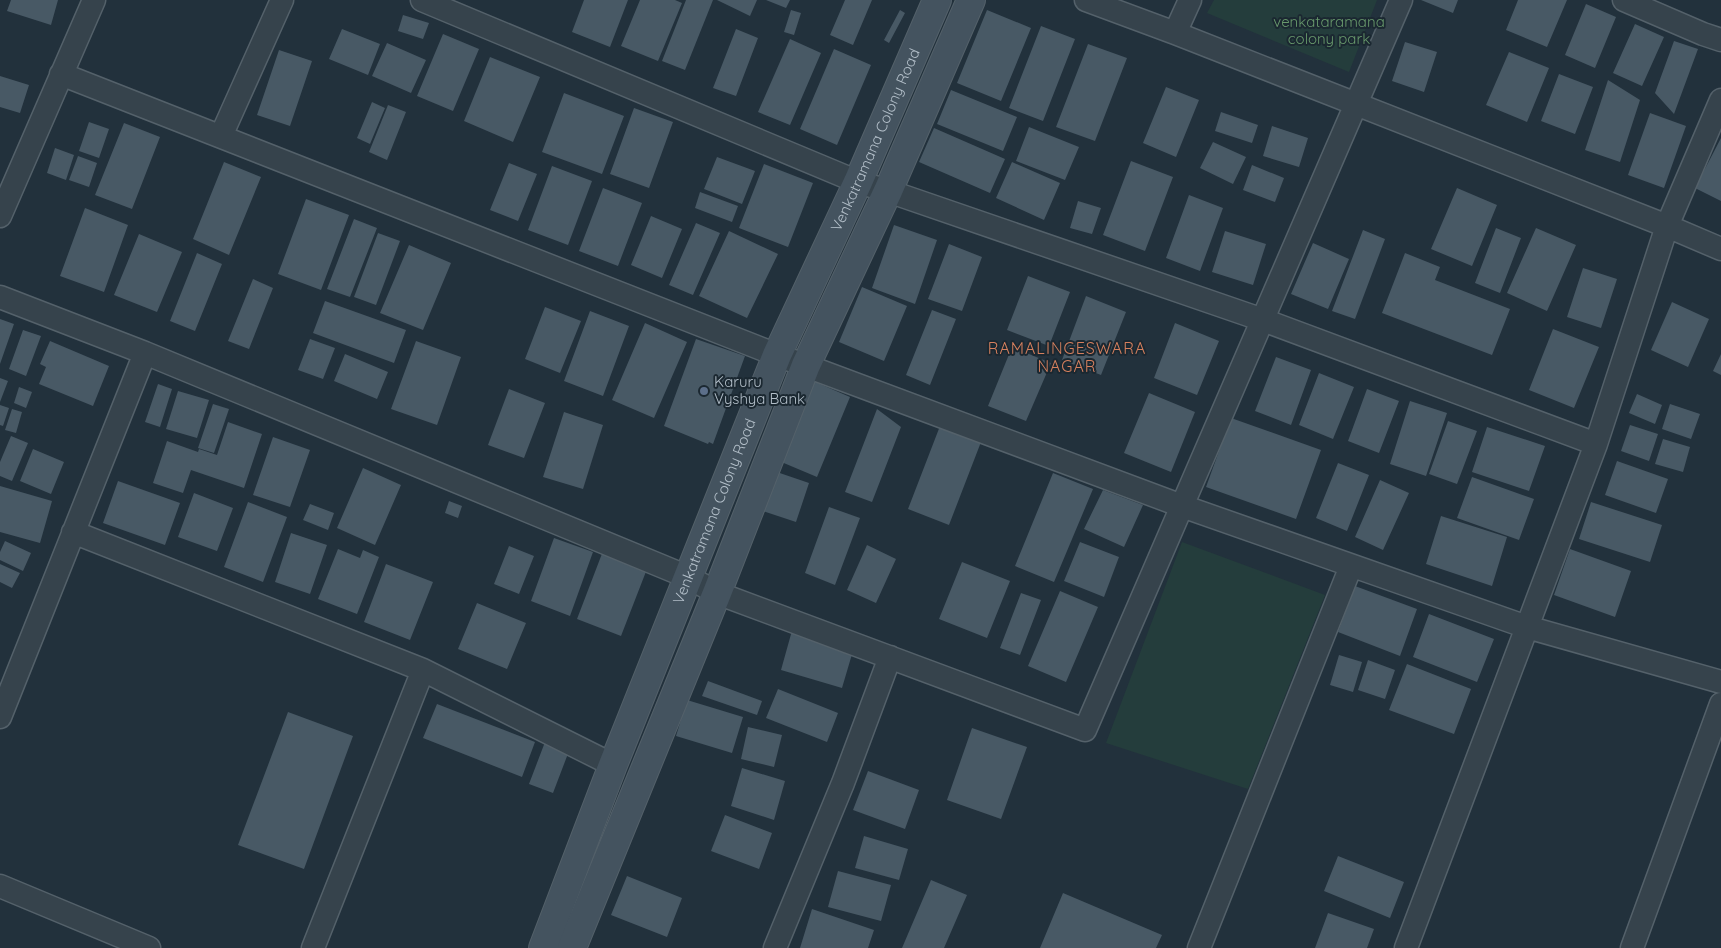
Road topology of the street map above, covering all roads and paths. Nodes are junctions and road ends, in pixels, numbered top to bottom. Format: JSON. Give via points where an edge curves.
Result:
{"nodes":[{"id":1,"x":94,"y":0,"type":"edge"},
{"id":2,"x":282,"y":0,"type":"edge"},
{"id":3,"x":422,"y":0,"type":"edge"},
{"id":4,"x":938,"y":0,"type":"edge"},
{"id":5,"x":971,"y":0,"type":"edge"},
{"id":6,"x":1086,"y":0,"type":"edge"},
{"id":7,"x":1190,"y":0,"type":"edge"},
{"id":8,"x":1402,"y":0,"type":"edge"},
{"id":9,"x":1624,"y":0,"type":"edge"},
{"id":10,"x":1175,"y":33,"type":"junction"},
{"id":11,"x":1721,"y":40,"type":"edge"},
{"id":12,"x":61,"y":74,"type":"junction"},
{"id":13,"x":1721,"y":100,"type":"edge"},
{"id":14,"x":1356,"y":105,"type":"junction"},
{"id":15,"x":221,"y":136,"type":"junction"},
{"id":16,"x":858,"y":182,"type":"junction"},
{"id":17,"x":888,"y":191,"type":"junction"},
{"id":18,"x":0,"y":216,"type":"edge"},
{"id":19,"x":1667,"y":226,"type":"junction"},
{"id":20,"x":1721,"y":248,"type":"edge"},
{"id":21,"x":0,"y":296,"type":"edge"},
{"id":22,"x":1263,"y":320,"type":"junction"},
{"id":23,"x":145,"y":353,"type":"junction"},
{"id":24,"x":777,"y":355,"type":"junction"},
{"id":25,"x":806,"y":365,"type":"junction"},
{"id":26,"x":1596,"y":444,"type":"junction"},
{"id":27,"x":1182,"y":506,"type":"junction"},
{"id":28,"x":73,"y":532,"type":"junction"},
{"id":29,"x":1351,"y":566,"type":"junction"},
{"id":30,"x":688,"y":577,"type":"junction"},
{"id":31,"x":717,"y":593,"type":"junction"},
{"id":32,"x":1526,"y":626,"type":"junction"},
{"id":33,"x":890,"y":657,"type":"junction"},
{"id":34,"x":423,"y":670,"type":"junction"},
{"id":35,"x":1721,"y":682,"type":"edge"},
{"id":36,"x":1721,"y":704,"type":"edge"},
{"id":37,"x":0,"y":717,"type":"edge"},
{"id":38,"x":613,"y":765,"type":"junction"},
{"id":39,"x":0,"y":886,"type":"edge"},
{"id":40,"x":111,"y":941,"type":"edge"},
{"id":41,"x":149,"y":948,"type":"edge"},
{"id":42,"x":312,"y":948,"type":"edge"},
{"id":43,"x":544,"y":948,"type":"edge"},
{"id":44,"x":572,"y":948,"type":"edge"},
{"id":45,"x":775,"y":948,"type":"edge"},
{"id":46,"x":1199,"y":948,"type":"edge"},
{"id":47,"x":1406,"y":948,"type":"edge"},
{"id":48,"x":1632,"y":948,"type":"edge"}],
"edges":[{"from":1,"to":12,"type":"street"},
{"from":2,"to":15,"type":"street"},
{"from":3,"to":16,"type":"street"},
{"from":4,"to":16,"type":"main road","name":"Venkatramana Colony Road"},
{"from":5,"to":17,"type":"main road"},
{"from":6,"to":10,"type":"street"},
{"from":7,"to":10,"type":"street"},
{"from":8,"to":14,"type":"street"},
{"from":9,"to":11,"type":"street"},
{"from":10,"to":14,"type":"street"},
{"from":12,"to":15,"type":"street"},
{"from":12,"to":18,"type":"street"},
{"from":13,"to":19,"type":"street"},
{"from":14,"to":19,"type":"street"},
{"from":14,"to":22,"type":"street"},
{"from":15,"to":24,"type":"street"},
{"from":16,"to":17,"type":"street"},
{"from":16,"to":24,"type":"main road","name":"Venkatramana Colony Road"},
{"from":17,"to":22,"type":"street"},
{"from":17,"to":25,"type":"main road"},
{"from":19,"to":20,"type":"street"},
{"from":19,"to":26,"type":"street"},
{"from":21,"to":23,"type":"street"},
{"from":22,"to":26,"type":"street"},
{"from":22,"to":27,"type":"street"},
{"from":23,"to":28,"type":"street"},
{"from":23,"to":30,"type":"street"},
{"from":24,"to":25,"type":"street"},
{"from":24,"to":30,"type":"main road","name":"Venkatramana Colony Road"},
{"from":25,"to":27,"type":"street"},
{"from":25,"to":31,"type":"main road"},
{"from":26,"to":32,"type":"street"},
{"from":27,"to":29,"type":"street"},
{"from":27,"to":33,"type":"street","via":[[1084,730]]},
{"from":28,"to":34,"type":"street"},
{"from":28,"to":37,"type":"street"},
{"from":29,"to":32,"type":"street"},
{"from":29,"to":46,"type":"street"},
{"from":30,"to":31,"type":"street"},
{"from":30,"to":38,"type":"main road","name":"Venkatramana Colony Road"},
{"from":31,"to":33,"type":"street"},
{"from":31,"to":44,"type":"main road"},
{"from":32,"to":35,"type":"street"},
{"from":32,"to":47,"type":"street"},
{"from":33,"to":45,"type":"street","via":[[843,783]]},
{"from":34,"to":38,"type":"street"},
{"from":34,"to":42,"type":"street"},
{"from":36,"to":48,"type":"street"},
{"from":38,"to":43,"type":"main road","name":"Venkatramana Colony Road"},
{"from":39,"to":40,"type":"street"},
{"from":40,"to":41,"type":"street"}]}
